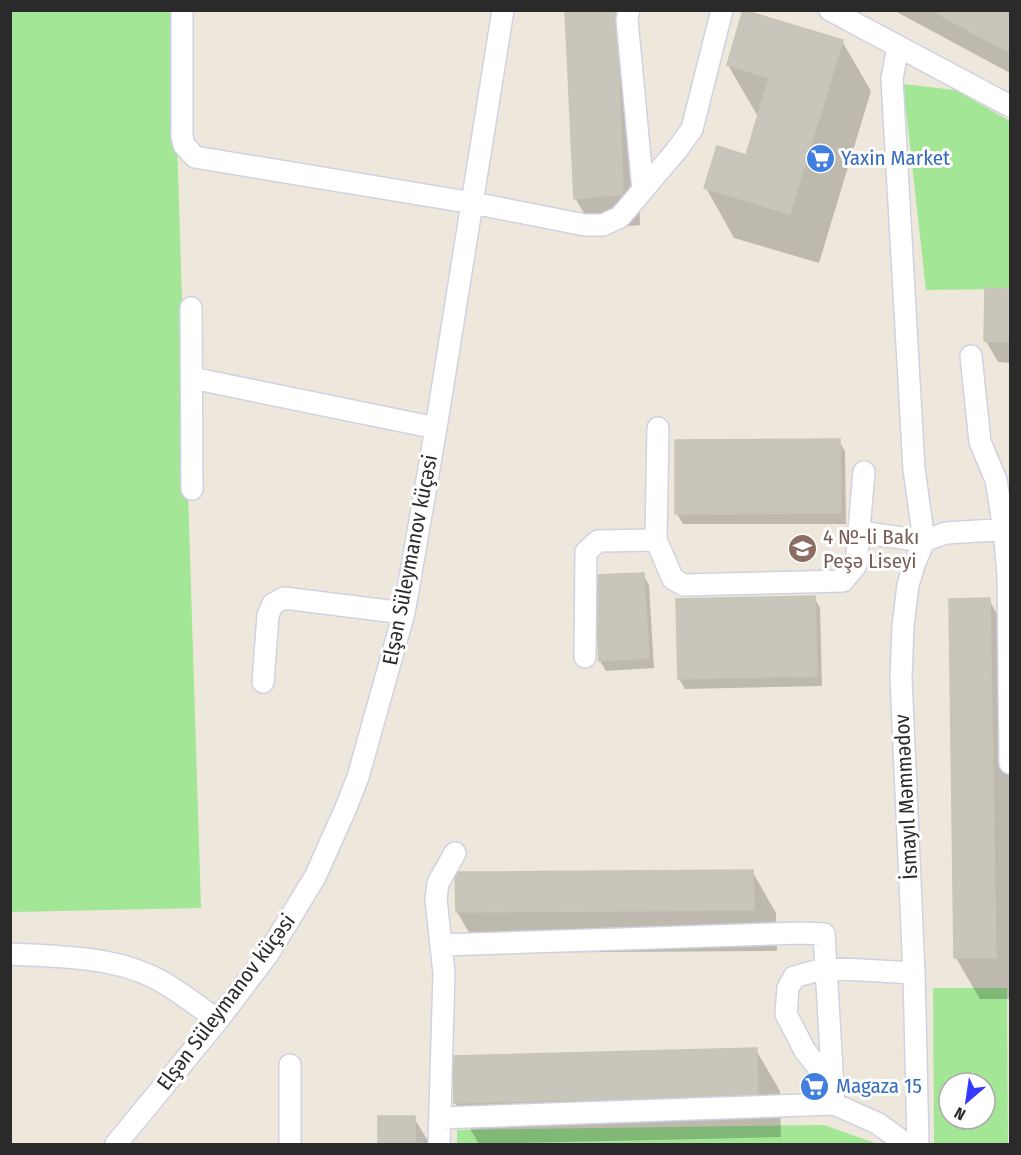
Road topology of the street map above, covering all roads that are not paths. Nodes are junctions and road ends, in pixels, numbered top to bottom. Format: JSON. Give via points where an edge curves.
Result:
{"nodes":[{"id":1,"x":182,"y":10,"type":"edge"},
{"id":2,"x":503,"y":10,"type":"edge"},
{"id":3,"x":629,"y":10,"type":"edge"},
{"id":4,"x":722,"y":10,"type":"edge"},
{"id":5,"x":830,"y":10,"type":"edge"},
{"id":6,"x":898,"y":46,"type":"junction"},
{"id":7,"x":1011,"y":106,"type":"edge"},
{"id":8,"x":643,"y":190,"type":"junction"},
{"id":9,"x":473,"y":203,"type":"junction"},
{"id":10,"x":191,"y":308,"type":"dead end"},
{"id":11,"x":971,"y":356,"type":"dead end"},
{"id":12,"x":192,"y":378,"type":"junction"},
{"id":13,"x":436,"y":428,"type":"junction"},
{"id":14,"x":658,"y":428,"type":"dead end"},
{"id":15,"x":864,"y":472,"type":"dead end"},
{"id":16,"x":192,"y":489,"type":"dead end"},
{"id":17,"x":1007,"y":529,"type":"edge"},
{"id":18,"x":859,"y":532,"type":"junction"},
{"id":19,"x":656,"y":540,"type":"junction"},
{"id":20,"x":924,"y":541,"type":"junction"},
{"id":21,"x":1010,"y":575,"type":"edge"},
{"id":22,"x":404,"y":613,"type":"junction"},
{"id":23,"x":585,"y":657,"type":"dead end"},
{"id":24,"x":263,"y":682,"type":"dead end"},
{"id":25,"x":1010,"y":704,"type":"edge"},
{"id":26,"x":1011,"y":763,"type":"edge"},
{"id":27,"x":455,"y":853,"type":"dead end"},
{"id":28,"x":442,"y":945,"type":"junction"},
{"id":29,"x":10,"y":954,"type":"edge"},
{"id":30,"x":826,"y":968,"type":"junction"},
{"id":31,"x":914,"y":973,"type":"junction"},
{"id":32,"x":218,"y":1020,"type":"junction"},
{"id":33,"x":290,"y":1065,"type":"dead end"},
{"id":34,"x":833,"y":1094,"type":"junction"},
{"id":35,"x":440,"y":1118,"type":"junction"},
{"id":36,"x":116,"y":1144,"type":"edge"},
{"id":37,"x":290,"y":1144,"type":"edge"},
{"id":38,"x":439,"y":1144,"type":"edge"},
{"id":39,"x":906,"y":1144,"type":"edge"},
{"id":40,"x":918,"y":1144,"type":"edge"}],
"edges":[{"from":1,"to":9,"type":"street","via":[[182,137],[183,145],[195,158]]},
{"from":2,"to":9,"type":"street","name":"Elşən Süleymanov küçəsi"},
{"from":3,"to":8,"type":"street"},
{"from":4,"to":8,"type":"street","via":[[692,129]]},
{"from":5,"to":6,"type":"street"},
{"from":6,"to":7,"type":"street"},
{"from":6,"to":20,"type":"street","via":[[892,79],[914,469]]},
{"from":8,"to":9,"type":"street","via":[[620,217],[603,225],[585,225]]},
{"from":9,"to":13,"type":"street","name":"Elşən Süleymanov küçəsi"},
{"from":10,"to":12,"type":"street"},
{"from":11,"to":17,"type":"street","via":[[980,442],[996,480]]},
{"from":12,"to":13,"type":"street"},
{"from":12,"to":16,"type":"street"},
{"from":13,"to":22,"type":"street","name":"Elşən Süleymanov küçəsi"},
{"from":14,"to":19,"type":"street"},
{"from":15,"to":18,"type":"street"},
{"from":17,"to":20,"type":"street","via":[[946,533]]},
{"from":17,"to":21,"type":"street"},
{"from":18,"to":19,"type":"street","via":[[856,565],[843,581],[684,585],[673,579]]},
{"from":18,"to":20,"type":"street"},
{"from":19,"to":23,"type":"street","via":[[598,541],[586,552]]},
{"from":20,"to":31,"type":"street","name":"İsmayıl Məmmədov","via":[[908,585],[901,678]]},
{"from":21,"to":25,"type":"street"},
{"from":22,"to":24,"type":"street","via":[[284,598],[273,604],[268,615]]},
{"from":22,"to":32,"type":"street","name":"Elşən Süleymanov küçəsi","via":[[357,777],[331,844],[293,916]]},
{"from":25,"to":26,"type":"street"},
{"from":27,"to":28,"type":"street","via":[[438,883]]},
{"from":28,"to":30,"type":"street","via":[[824,934]]},
{"from":28,"to":35,"type":"street"},
{"from":29,"to":32,"type":"street","via":[[89,959],[143,973]]},
{"from":30,"to":31,"type":"street"},
{"from":30,"to":34,"type":"street"},
{"from":30,"to":34,"type":"street","via":[[794,977],[788,988],[786,1014]]},
{"from":31,"to":40,"type":"street","name":"İsmayıl Məmmədov"},
{"from":32,"to":36,"type":"street","name":"Elşən Süleymanov küçəsi"},
{"from":33,"to":37,"type":"street"},
{"from":34,"to":35,"type":"street"},
{"from":34,"to":39,"type":"street"},
{"from":35,"to":38,"type":"street"}]}
